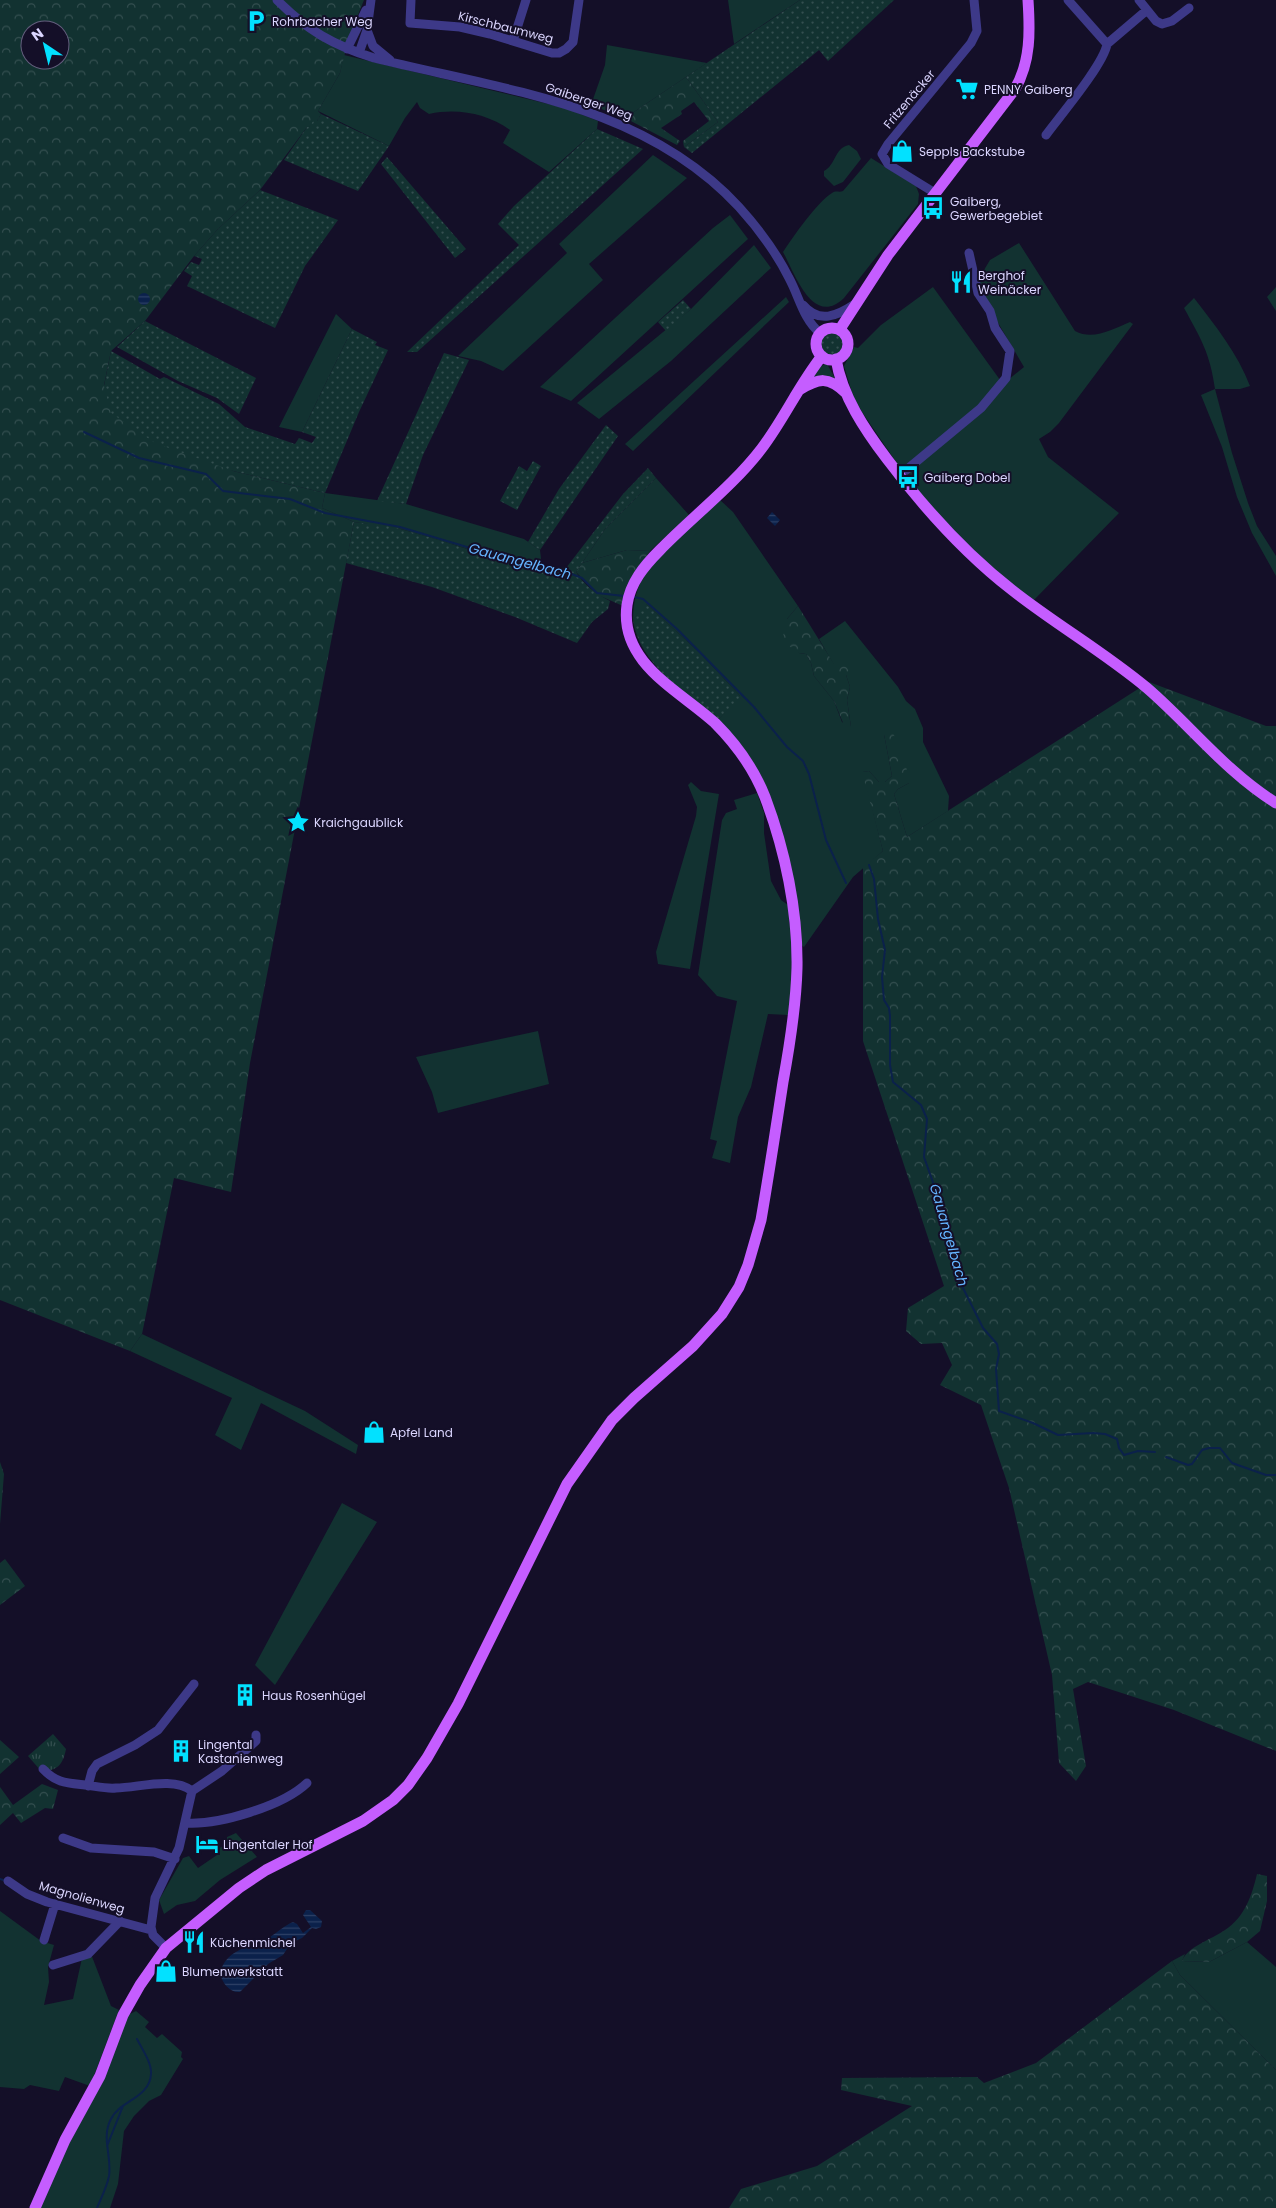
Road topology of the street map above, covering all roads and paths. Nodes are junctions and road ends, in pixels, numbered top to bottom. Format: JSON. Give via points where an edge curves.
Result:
{"nodes":[{"id":1,"x":277,"y":0,"type":"edge"},
{"id":2,"x":370,"y":0,"type":"edge"},
{"id":3,"x":411,"y":0,"type":"edge"},
{"id":4,"x":526,"y":0,"type":"edge"},
{"id":5,"x":579,"y":0,"type":"edge"},
{"id":6,"x":974,"y":0,"type":"edge"},
{"id":7,"x":1028,"y":0,"type":"edge"},
{"id":8,"x":1068,"y":0,"type":"edge"},
{"id":9,"x":1139,"y":0,"type":"edge"},
{"id":10,"x":1189,"y":8,"type":"dead end"},
{"id":11,"x":1147,"y":10,"type":"junction"},
{"id":12,"x":367,"y":30,"type":"junction"},
{"id":13,"x":513,"y":41,"type":"junction"},
{"id":14,"x":1107,"y":44,"type":"junction"},
{"id":15,"x":346,"y":49,"type":"junction"},
{"id":16,"x":359,"y":53,"type":"junction"},
{"id":17,"x":392,"y":62,"type":"junction"},
{"id":18,"x":1046,"y":135,"type":"dead end"},
{"id":19,"x":935,"y":193,"type":"junction"},
{"id":20,"x":969,"y":253,"type":"dead end"},
{"id":21,"x":801,"y":302,"type":"junction"},
{"id":22,"x":855,"y":303,"type":"junction"},
{"id":23,"x":840,"y":329,"type":"junction"},
{"id":24,"x":820,"y":333,"type":"junction"},
{"id":25,"x":822,"y":356,"type":"junction"},
{"id":26,"x":836,"y":359,"type":"junction"},
{"id":27,"x":798,"y":391,"type":"junction"},
{"id":28,"x":847,"y":394,"type":"junction"},
{"id":29,"x":899,"y":476,"type":"junction"},
{"id":30,"x":1276,"y":803,"type":"edge"},
{"id":31,"x":194,"y":1684,"type":"dead end"},
{"id":32,"x":256,"y":1734,"type":"dead end"},
{"id":33,"x":43,"y":1769,"type":"dead end"},
{"id":34,"x":307,"y":1783,"type":"dead end"},
{"id":35,"x":88,"y":1786,"type":"junction"},
{"id":36,"x":192,"y":1791,"type":"junction"},
{"id":37,"x":186,"y":1823,"type":"junction"},
{"id":38,"x":63,"y":1838,"type":"dead end"},
{"id":39,"x":175,"y":1859,"type":"junction"},
{"id":40,"x":8,"y":1881,"type":"dead end"},
{"id":41,"x":55,"y":1904,"type":"junction"},
{"id":42,"x":120,"y":1921,"type":"junction"},
{"id":43,"x":152,"y":1930,"type":"junction"},
{"id":44,"x":44,"y":1940,"type":"dead end"},
{"id":45,"x":166,"y":1948,"type":"junction"},
{"id":46,"x":54,"y":1965,"type":"dead end"},
{"id":47,"x":35,"y":2208,"type":"edge"}],
"edges":[{"from":1,"to":15,"type":"street","name":"Gaiberger Weg","via":[[311,30]]},
{"from":2,"to":12,"type":"street"},
{"from":2,"to":15,"type":"street"},
{"from":3,"to":13,"type":"street","name":"Kirschbaumweg","via":[[410,23],[460,27]]},
{"from":4,"to":13,"type":"street"},
{"from":5,"to":13,"type":"street","name":"Kirschbaumweg","via":[[573,42],[566,49],[552,53]]},
{"from":6,"to":19,"type":"street","name":"Fritzenäcker","via":[[977,31],[971,43],[882,154],[888,164]]},
{"from":7,"to":19,"type":"main road","via":[[1026,67],[999,112]]},
{"from":8,"to":14,"type":"street"},
{"from":9,"to":11,"type":"street"},
{"from":10,"to":11,"type":"street","via":[[1164,24],[1156,21]]},
{"from":11,"to":14,"type":"street"},
{"from":12,"to":16,"type":"street"},
{"from":12,"to":17,"type":"street","via":[[375,48]]},
{"from":14,"to":18,"type":"street","via":[[1089,76]]},
{"from":15,"to":16,"type":"street","name":"Gaiberger Weg"},
{"from":16,"to":17,"type":"street","name":"Gaiberger Weg"},
{"from":17,"to":21,"type":"street","name":"Gaiberger Weg","via":[[566,104],[614,121],[655,141],[704,174],[743,212],[777,257]]},
{"from":19,"to":22,"type":"main road"},
{"from":20,"to":29,"type":"street","via":[[978,293],[990,309],[996,329],[1010,351],[1008,374],[980,410]]},
{"from":21,"to":22,"type":"street","via":[[808,310],[829,317]]},
{"from":21,"to":24,"type":"street","name":"Gaiberger Weg","via":[[809,322]]},
{"from":22,"to":23,"type":"main road"},
{"from":23,"to":24,"type":"main road","via":[[829,328]]},
{"from":23,"to":26,"type":"main road","via":[[848,344],[846,352]]},
{"from":24,"to":25,"type":"main road","via":[[816,344]]},
{"from":25,"to":26,"type":"main road"},
{"from":25,"to":27,"type":"main road"},
{"from":26,"to":28,"type":"main road"},
{"from":27,"to":28,"type":"main road","via":[[822,380],[835,384]]},
{"from":27,"to":45,"type":"main road","via":[[754,458],[643,569],[632,588],[627,610],[631,640],[642,660],[725,734],[753,772],[771,814],[790,892],[796,941],[795,999],[761,1220],[748,1265],[730,1301],[711,1327],[612,1420],[566,1484],[454,1711],[408,1785],[363,1822],[266,1870],[223,1899]]},
{"from":28,"to":29,"type":"main road"},
{"from":29,"to":30,"type":"main road","via":[[938,523],[984,567],[1013,592],[1141,683],[1247,782]]},
{"from":31,"to":35,"type":"street","via":[[158,1730],[97,1764]]},
{"from":32,"to":36,"type":"street","via":[[256,1741],[240,1756]]},
{"from":33,"to":35,"type":"street","via":[[60,1782]]},
{"from":34,"to":37,"type":"street","via":[[295,1792],[254,1810]]},
{"from":35,"to":36,"type":"street","via":[[118,1788],[161,1784]]},
{"from":36,"to":37,"type":"street"},
{"from":37,"to":39,"type":"street"},
{"from":38,"to":39,"type":"street","via":[[91,1848],[154,1852]]},
{"from":39,"to":43,"type":"street","via":[[155,1898]]},
{"from":40,"to":41,"type":"street","name":"Magnolienweg","via":[[27,1894]]},
{"from":41,"to":42,"type":"street","name":"Magnolienweg"},
{"from":41,"to":44,"type":"street"},
{"from":42,"to":43,"type":"street","name":"Magnolienweg"},
{"from":42,"to":46,"type":"street","via":[[88,1954]]},
{"from":43,"to":45,"type":"street","via":[[154,1937]]},
{"from":45,"to":47,"type":"main road","via":[[123,2015],[100,2076],[53,2165]]}]}
